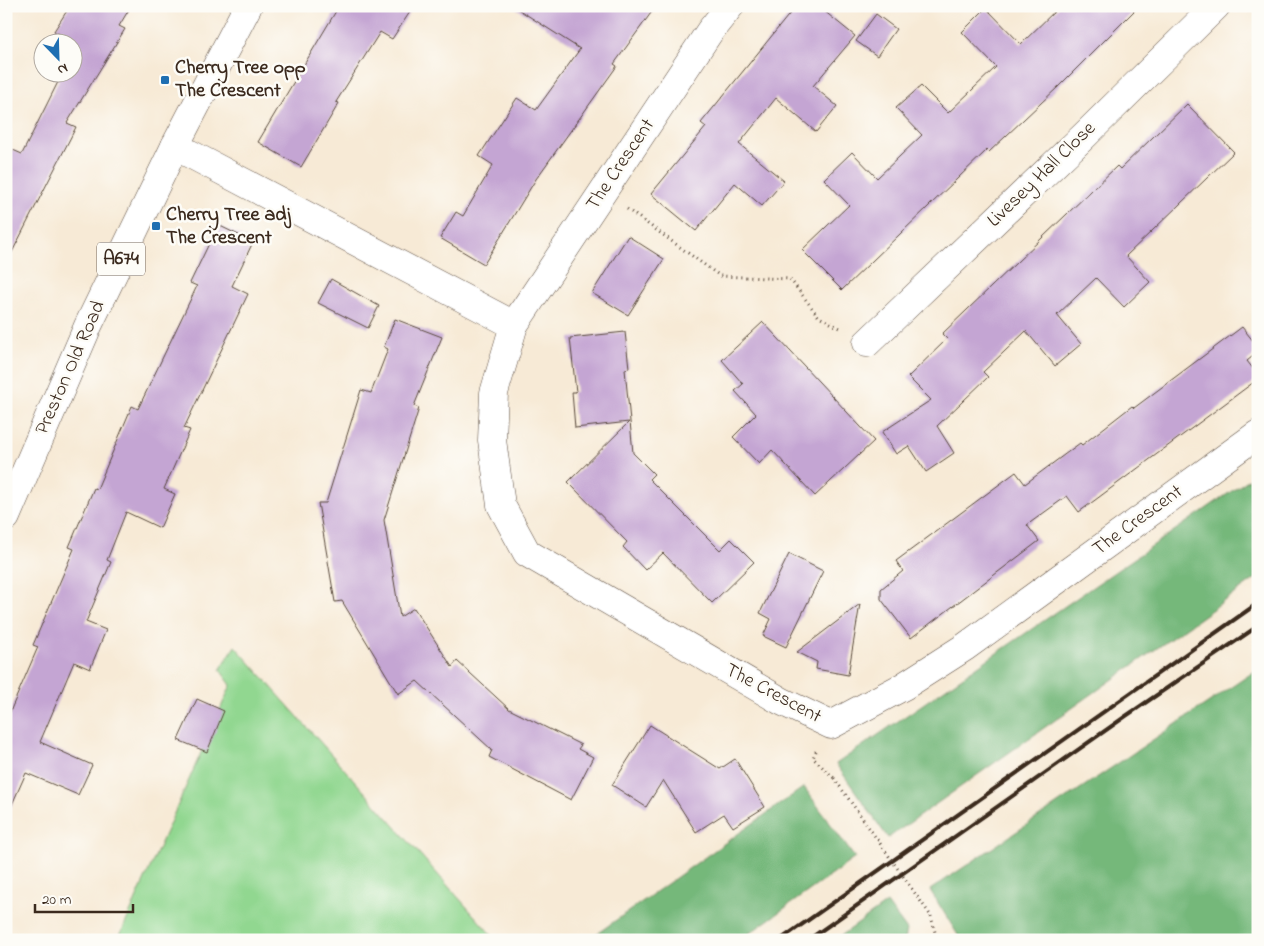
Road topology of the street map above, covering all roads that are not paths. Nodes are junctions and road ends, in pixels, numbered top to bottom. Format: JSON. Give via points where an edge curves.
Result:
{"nodes":[{"id":1,"x":248,"y":6,"type":"edge"},
{"id":2,"x":730,"y":6,"type":"edge"},
{"id":3,"x":1216,"y":6,"type":"edge"},
{"id":4,"x":175,"y":146,"type":"junction"},
{"id":5,"x":514,"y":325,"type":"junction"},
{"id":6,"x":867,"y":343,"type":"road end"},
{"id":7,"x":1258,"y":434,"type":"edge"},
{"id":8,"x":6,"y":517,"type":"edge"}],
"edges":[{"from":1,"to":4,"type":"street","name":"Preston Old Road","number":"A674"},
{"from":2,"to":5,"type":"street","name":"The Crescent","via":[[710,30]]},
{"from":3,"to":6,"type":"street","name":"Livesey Hall Close"},
{"from":4,"to":5,"type":"street"},
{"from":4,"to":8,"type":"street","name":"Preston Old Road","number":"A674","via":[[88,326]]},
{"from":5,"to":7,"type":"street","name":"The Crescent","via":[[494,393],[492,440],[501,505],[526,553],[781,701],[831,725],[904,686],[965,646]]}]}
